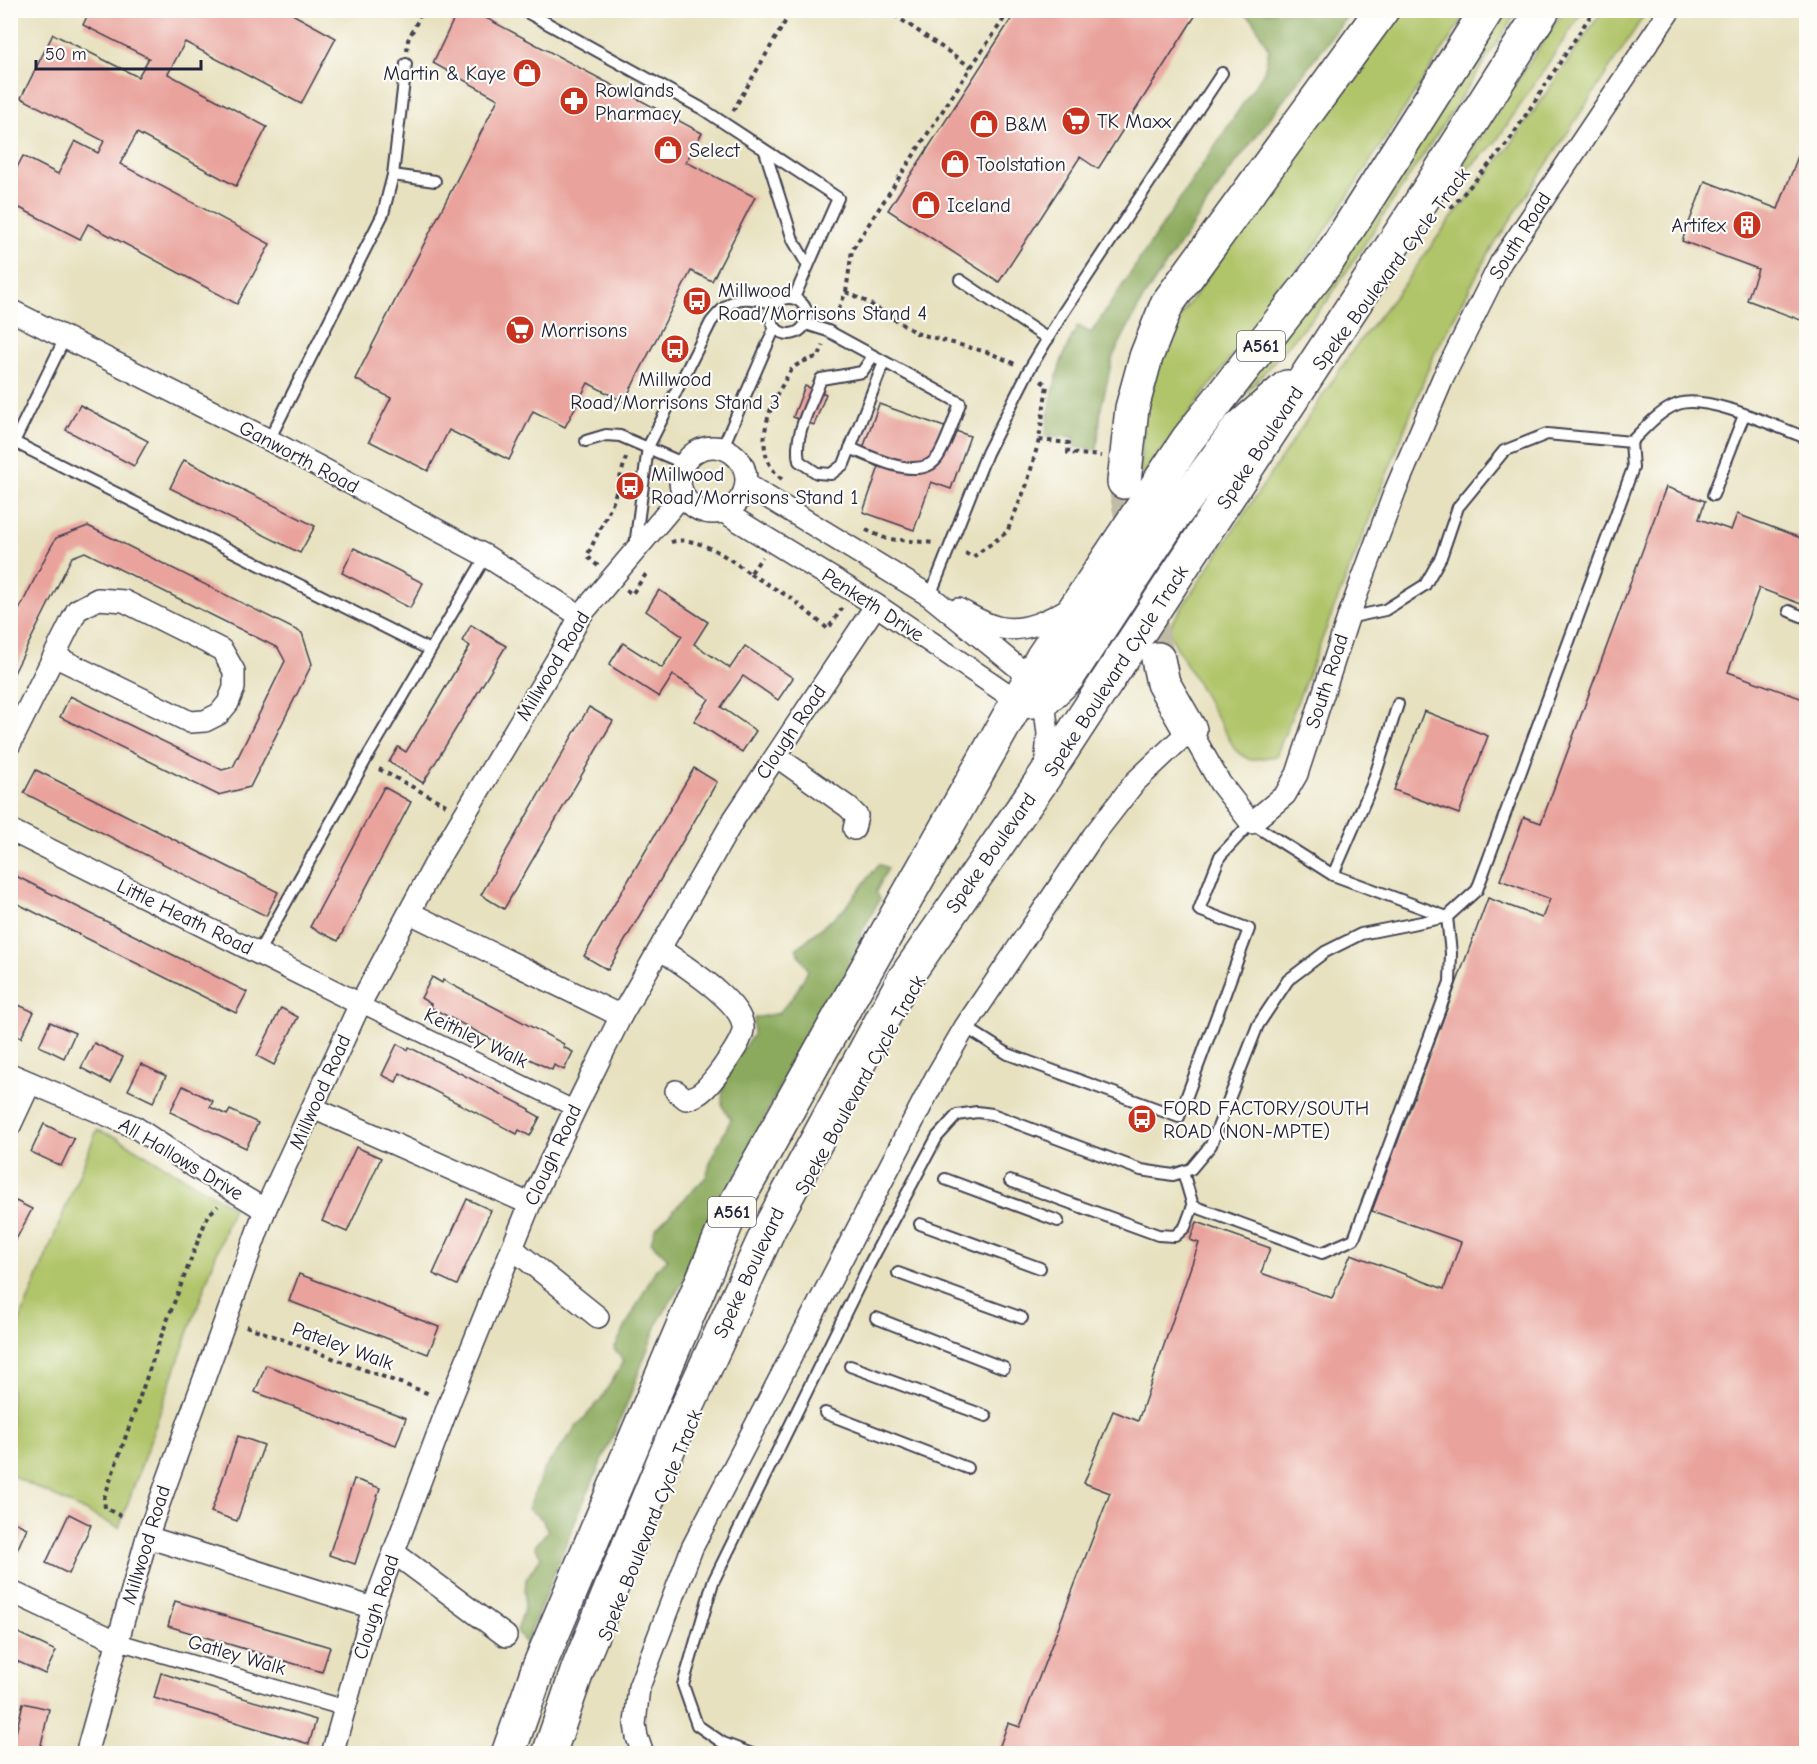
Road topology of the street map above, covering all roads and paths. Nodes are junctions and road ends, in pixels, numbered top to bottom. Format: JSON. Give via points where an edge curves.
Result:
{"nodes":[{"id":1,"x":423,"y":10,"type":"edge"},
{"id":2,"x":523,"y":10,"type":"edge"},
{"id":3,"x":792,"y":10,"type":"edge"},
{"id":4,"x":886,"y":10,"type":"edge"},
{"id":5,"x":1010,"y":10,"type":"edge"},
{"id":6,"x":1382,"y":10,"type":"edge"},
{"id":7,"x":1487,"y":10,"type":"edge"},
{"id":8,"x":1543,"y":10,"type":"edge"},
{"id":9,"x":1594,"y":10,"type":"edge"},
{"id":10,"x":1670,"y":10,"type":"edge"},
{"id":11,"x":406,"y":64,"type":"joint"},
{"id":12,"x":971,"y":67,"type":"junction"},
{"id":13,"x":1222,"y":73,"type":"dead end"},
{"id":14,"x":725,"y":124,"type":"junction"},
{"id":15,"x":765,"y":151,"type":"junction"},
{"id":16,"x":393,"y":175,"type":"junction"},
{"id":17,"x":435,"y":181,"type":"dead end"},
{"id":18,"x":1449,"y":211,"type":"dead end"},
{"id":19,"x":808,"y":266,"type":"junction"},
{"id":20,"x":960,"y":280,"type":"dead end"},
{"id":21,"x":794,"y":298,"type":"junction"},
{"id":22,"x":776,"y":304,"type":"junction"},
{"id":23,"x":10,"y":310,"type":"edge"},
{"id":24,"x":806,"y":324,"type":"junction"},
{"id":25,"x":775,"y":327,"type":"junction"},
{"id":26,"x":828,"y":331,"type":"junction"},
{"id":27,"x":65,"y":338,"type":"junction"},
{"id":28,"x":1048,"y":339,"type":"junction"},
{"id":29,"x":873,"y":356,"type":"junction"},
{"id":30,"x":1317,"y":360,"type":"junction"},
{"id":31,"x":884,"y":362,"type":"junction"},
{"id":32,"x":1744,"y":415,"type":"junction"},
{"id":33,"x":1806,"y":438,"type":"edge"},
{"id":34,"x":268,"y":440,"type":"junction"},
{"id":35,"x":630,"y":440,"type":"junction"},
{"id":36,"x":1039,"y":440,"type":"dead end"},
{"id":37,"x":586,"y":441,"type":"dead end"},
{"id":38,"x":1631,"y":442,"type":"junction"},
{"id":39,"x":12,"y":446,"type":"edge"},
{"id":40,"x":648,"y":447,"type":"junction"},
{"id":41,"x":850,"y":448,"type":"junction"},
{"id":42,"x":722,"y":449,"type":"junction"},
{"id":43,"x":684,"y":464,"type":"junction"},
{"id":44,"x":1125,"y":468,"type":"joint"},
{"id":45,"x":746,"y":484,"type":"junction"},
{"id":46,"x":683,"y":494,"type":"junction"},
{"id":47,"x":1713,"y":495,"type":"dead end"},
{"id":48,"x":792,"y":511,"type":"junction"},
{"id":49,"x":724,"y":512,"type":"junction"},
{"id":50,"x":772,"y":542,"type":"junction"},
{"id":51,"x":666,"y":549,"type":"dead end"},
{"id":52,"x":634,"y":553,"type":"junction"},
{"id":53,"x":486,"y":556,"type":"junction"},
{"id":54,"x":648,"y":572,"type":"dead end"},
{"id":55,"x":612,"y":579,"type":"junction"},
{"id":56,"x":930,"y":596,"type":"junction"},
{"id":57,"x":1079,"y":602,"type":"junction"},
{"id":58,"x":876,"y":605,"type":"junction"},
{"id":59,"x":1789,"y":611,"type":"dead end"},
{"id":60,"x":580,"y":616,"type":"junction"},
{"id":61,"x":1347,"y":618,"type":"junction"},
{"id":62,"x":1806,"y":618,"type":"edge"},
{"id":63,"x":430,"y":650,"type":"junction"},
{"id":64,"x":54,"y":656,"type":"junction"},
{"id":65,"x":1158,"y":659,"type":"tunnel mouth"},
{"id":66,"x":1031,"y":694,"type":"junction"},
{"id":67,"x":1398,"y":704,"type":"dead end"},
{"id":68,"x":1190,"y":730,"type":"junction"},
{"id":69,"x":10,"y":744,"type":"edge"},
{"id":70,"x":776,"y":756,"type":"junction"},
{"id":71,"x":365,"y":761,"type":"junction"},
{"id":72,"x":1044,"y":776,"type":"junction"},
{"id":73,"x":464,"y":816,"type":"junction"},
{"id":74,"x":1251,"y":823,"type":"junction"},
{"id":75,"x":854,"y":828,"type":"dead end"},
{"id":76,"x":10,"y":830,"type":"edge"},
{"id":77,"x":1333,"y":875,"type":"junction"},
{"id":78,"x":410,"y":913,"type":"junction"},
{"id":79,"x":1447,"y":917,"type":"junction"},
{"id":80,"x":660,"y":949,"type":"junction"},
{"id":81,"x":258,"y":953,"type":"junction"},
{"id":82,"x":360,"y":1004,"type":"junction"},
{"id":83,"x":621,"y":1016,"type":"junction"},
{"id":84,"x":964,"y":1027,"type":"junction"},
{"id":85,"x":20,"y":1079,"type":"edge"},
{"id":86,"x":676,"y":1091,"type":"dead end"},
{"id":87,"x":313,"y":1108,"type":"junction"},
{"id":88,"x":575,"y":1109,"type":"junction"},
{"id":89,"x":10,"y":1126,"type":"edge"},
{"id":90,"x":1183,"y":1172,"type":"junction"},
{"id":91,"x":945,"y":1179,"type":"dead end"},
{"id":92,"x":1010,"y":1181,"type":"dead end"},
{"id":93,"x":234,"y":1191,"type":"junction"},
{"id":94,"x":530,"y":1204,"type":"junction"},
{"id":95,"x":1193,"y":1206,"type":"junction"},
{"id":96,"x":265,"y":1210,"type":"junction"},
{"id":97,"x":1058,"y":1221,"type":"dead end"},
{"id":98,"x":920,"y":1224,"type":"dead end"},
{"id":99,"x":512,"y":1248,"type":"junction"},
{"id":100,"x":1040,"y":1268,"type":"dead end"},
{"id":101,"x":898,"y":1273,"type":"dead end"},
{"id":102,"x":598,"y":1317,"type":"dead end"},
{"id":103,"x":876,"y":1318,"type":"dead end"},
{"id":104,"x":1022,"y":1318,"type":"dead end"},
{"id":105,"x":225,"y":1319,"type":"junction"},
{"id":106,"x":850,"y":1366,"type":"dead end"},
{"id":107,"x":1004,"y":1368,"type":"dead end"},
{"id":108,"x":450,"y":1401,"type":"junction"},
{"id":109,"x":825,"y":1413,"type":"dead end"},
{"id":110,"x":986,"y":1416,"type":"dead end"},
{"id":111,"x":967,"y":1468,"type":"dead end"},
{"id":112,"x":121,"y":1516,"type":"dead end"},
{"id":113,"x":147,"y":1537,"type":"junction"},
{"id":114,"x":393,"y":1552,"type":"junction"},
{"id":115,"x":10,"y":1591,"type":"edge"},
{"id":116,"x":373,"y":1608,"type":"junction"},
{"id":117,"x":506,"y":1636,"type":"dead end"},
{"id":118,"x":116,"y":1641,"type":"junction"},
{"id":119,"x":345,"y":1708,"type":"junction"},
{"id":120,"x":87,"y":1753,"type":"edge"},
{"id":121,"x":332,"y":1754,"type":"edge"},
{"id":122,"x":508,"y":1754,"type":"edge"},
{"id":123,"x":549,"y":1754,"type":"edge"},
{"id":124,"x":644,"y":1754,"type":"edge"},
{"id":125,"x":752,"y":1754,"type":"edge"}],
"edges":[{"from":1,"to":11,"type":"path","via":[[408,40]]},
{"from":2,"to":14,"type":"lane"},
{"from":3,"to":14,"type":"path"},
{"from":4,"to":12,"type":"path"},
{"from":5,"to":12,"type":"path"},
{"from":6,"to":44,"type":"highway","via":[[1167,304],[1132,408]]},
{"from":7,"to":57,"type":"highway","name":"Speke Boulevard","number":"A561","via":[[1329,259],[1188,439]]},
{"from":8,"to":30,"type":"highway","name":"Speke Boulevard","number":"A561"},
{"from":9,"to":18,"type":"path","name":"Speke Boulevard Cycle Track","via":[[1507,144]]},
{"from":10,"to":61,"type":"street","name":"South Road","via":[[1501,262],[1443,378]]},
{"from":11,"to":16,"type":"lane"},
{"from":12,"to":26,"type":"path","via":[[852,250],[846,292]]},
{"from":13,"to":28,"type":"lane"},
{"from":14,"to":15,"type":"lane"},
{"from":15,"to":19,"type":"lane","via":[[794,240]]},
{"from":15,"to":19,"type":"lane","via":[[838,198]]},
{"from":16,"to":17,"type":"lane"},
{"from":16,"to":34,"type":"lane","via":[[383,214]]},
{"from":19,"to":21,"type":"lane"},
{"from":20,"to":28,"type":"lane"},
{"from":21,"to":22,"type":"lane"},
{"from":21,"to":24,"type":"lane","via":[[807,311]]},
{"from":22,"to":25,"type":"lane","via":[[771,315]]},
{"from":22,"to":40,"type":"lane","via":[[743,297],[725,305],[711,322]]},
{"from":23,"to":27,"type":"street","name":"Ganworth Road"},
{"from":24,"to":25,"type":"lane","via":[[790,334]]},
{"from":24,"to":26,"type":"lane"},
{"from":25,"to":42,"type":"lane"},
{"from":26,"to":29,"type":"lane"},
{"from":26,"to":48,"type":"path","via":[[819,356],[793,367],[776,395],[764,431],[766,458],[773,472],[803,495]]},
{"from":27,"to":34,"type":"street","name":"Ganworth Road"},
{"from":27,"to":39,"type":"lane"},
{"from":28,"to":56,"type":"lane","via":[[987,453]]},
{"from":29,"to":31,"type":"lane"},
{"from":29,"to":41,"type":"lane","via":[[862,372],[821,379],[797,450],[799,461],[817,473],[831,474],[844,464]]},
{"from":30,"to":66,"type":"highway","number":"A561","via":[[1238,429],[1170,521],[1068,677]]},
{"from":30,"to":72,"type":"highway","name":"Speke Boulevard","number":"A561"},
{"from":31,"to":41,"type":"lane"},
{"from":31,"to":41,"type":"lane","via":[[960,403],[938,457],[926,465],[912,469],[891,465]]},
{"from":32,"to":33,"type":"lane"},
{"from":32,"to":38,"type":"lane","via":[[1701,402],[1679,404],[1656,416]]},
{"from":32,"to":47,"type":"lane"},
{"from":34,"to":53,"type":"street","name":"Ganworth Road"},
{"from":35,"to":37,"type":"lane","via":[[606,435]]},
{"from":35,"to":40,"type":"lane"},
{"from":35,"to":55,"type":"path","via":[[613,502],[587,556]]},
{"from":36,"to":44,"type":"path","via":[[1069,442],[1068,453],[1095,457]]},
{"from":38,"to":61,"type":"lane","via":[[1547,434],[1504,451],[1458,507],[1441,557],[1425,585],[1385,610]]},
{"from":38,"to":79,"type":"lane","via":[[1633,468],[1477,890]]},
{"from":39,"to":63,"type":"lane"},
{"from":40,"to":43,"type":"lane"},
{"from":40,"to":52,"type":"lane"},
{"from":42,"to":43,"type":"street","via":[[702,450]]},
{"from":42,"to":45,"type":"street","via":[[741,462]]},
{"from":43,"to":46,"type":"street"},
{"from":45,"to":48,"type":"street","name":"Penketh Drive"},
{"from":45,"to":49,"type":"street","via":[[736,504]]},
{"from":46,"to":49,"type":"street","name":"Penketh Drive","via":[[701,511]]},
{"from":46,"to":52,"type":"street","name":"Millwood Road"},
{"from":48,"to":56,"type":"street","name":"Penketh Drive"},
{"from":49,"to":50,"type":"street","name":"Penketh Drive"},
{"from":50,"to":51,"type":"path","via":[[750,574],[728,556],[685,539],[672,541]]},
{"from":50,"to":58,"type":"street","name":"Penketh Drive"},
{"from":52,"to":55,"type":"street","name":"Millwood Road"},
{"from":53,"to":60,"type":"street","name":"Ganworth Road"},
{"from":53,"to":63,"type":"lane"},
{"from":54,"to":55,"type":"path","via":[[632,594]]},
{"from":55,"to":60,"type":"street","name":"Millwood Road"},
{"from":56,"to":57,"type":"street","name":"Penketh Drive","via":[[997,627],[1023,628],[1052,618]]},
{"from":56,"to":66,"type":"street","name":"Penketh Drive"},
{"from":57,"to":66,"type":"highway","name":"Speke Boulevard","number":"A561","via":[[1042,658]]},
{"from":58,"to":66,"type":"street","name":"Penketh Drive"},
{"from":58,"to":70,"type":"street","name":"Clough Road"},
{"from":59,"to":62,"type":"lane"},
{"from":60,"to":73,"type":"street","name":"Millwood Road"},
{"from":61,"to":74,"type":"street","name":"South Road","via":[[1297,774],[1285,795]]},
{"from":63,"to":71,"type":"lane"},
{"from":64,"to":64,"type":"street","via":[[77,610],[98,599],[124,602],[222,650],[234,671],[234,688],[219,714],[205,721],[190,722]]},
{"from":64,"to":69,"type":"street"},
{"from":65,"to":68,"type":"highway","via":[[1163,683]]},
{"from":66,"to":72,"type":"street","via":[[1048,734]]},
{"from":66,"to":122,"type":"highway","name":"Speke Boulevard","number":"A561","via":[[732,1210],[543,1658]]},
{"from":67,"to":77,"type":"lane","via":[[1372,785]]},
{"from":68,"to":74,"type":"street","via":[[1220,783]]},
{"from":68,"to":84,"type":"street","via":[[1114,807]]},
{"from":70,"to":75,"type":"street","via":[[848,807],[857,816]]},
{"from":70,"to":80,"type":"street","name":"Clough Road","via":[[734,819]]},
{"from":71,"to":73,"type":"path"},
{"from":71,"to":81,"type":"lane"},
{"from":72,"to":123,"type":"highway","name":"Speke Boulevard","number":"A561","via":[[903,981],[769,1228],[672,1440],[578,1669]]},
{"from":73,"to":78,"type":"street","name":"Millwood Road"},
{"from":74,"to":77,"type":"lane"},
{"from":74,"to":84,"type":"lane","name":"South Road","via":[[1220,856],[1199,910],[1249,929],[1179,1117],[1008,1054]]},
{"from":76,"to":81,"type":"street","name":"Little Heath Road"},
{"from":77,"to":79,"type":"lane"},
{"from":78,"to":82,"type":"street","name":"Millwood Road"},
{"from":78,"to":83,"type":"street"},
{"from":79,"to":90,"type":"lane","via":[[1361,934],[1325,952],[1288,980],[1258,1025],[1211,1145],[1191,1169]]},
{"from":79,"to":95,"type":"lane","via":[[1450,982],[1354,1239],[1322,1252]]},
{"from":80,"to":83,"type":"street","name":"Clough Road"},
{"from":80,"to":86,"type":"street","via":[[705,979],[740,1017],[743,1029],[728,1059],[695,1098],[686,1099]]},
{"from":81,"to":82,"type":"street","name":"Little Heath Road"},
{"from":82,"to":87,"type":"street","name":"Millwood Road"},
{"from":82,"to":88,"type":"street","name":"Keithley Walk"},
{"from":83,"to":88,"type":"street","name":"Clough Road"},
{"from":84,"to":124,"type":"street","via":[[692,1548],[639,1687],[634,1724]]},
{"from":85,"to":89,"type":"street","name":"All Hallows Drive"},
{"from":85,"to":93,"type":"street","name":"All Hallows Drive","via":[[135,1127]]},
{"from":87,"to":94,"type":"street"},
{"from":87,"to":96,"type":"street","name":"Millwood Road"},
{"from":88,"to":94,"type":"street","name":"Clough Road"},
{"from":90,"to":95,"type":"lane"},
{"from":90,"to":125,"type":"lane","via":[[1173,1175],[1141,1170],[992,1114],[957,1115],[937,1137],[848,1307],[713,1582],[683,1685],[697,1725],[723,1743]]},
{"from":91,"to":97,"type":"lane"},
{"from":92,"to":95,"type":"lane","via":[[1158,1235],[1175,1236],[1185,1227]]},
{"from":93,"to":96,"type":"street","name":"All Hallows Drive"},
{"from":93,"to":112,"type":"path","via":[[208,1215],[104,1498],[105,1508]]},
{"from":94,"to":99,"type":"street","name":"Clough Road"},
{"from":96,"to":105,"type":"street","name":"Millwood Road"},
{"from":98,"to":100,"type":"lane"},
{"from":99,"to":102,"type":"street"},
{"from":99,"to":108,"type":"street","name":"Clough Road"},
{"from":101,"to":104,"type":"lane"},
{"from":103,"to":107,"type":"lane"},
{"from":105,"to":108,"type":"path","name":"Pateley Walk"},
{"from":105,"to":113,"type":"street","name":"Millwood Road"},
{"from":106,"to":110,"type":"lane"},
{"from":108,"to":114,"type":"street","name":"Clough Road"},
{"from":109,"to":111,"type":"lane"},
{"from":113,"to":116,"type":"street"},
{"from":113,"to":118,"type":"street","name":"Millwood Road"},
{"from":114,"to":116,"type":"street","name":"Clough Road"},
{"from":114,"to":117,"type":"street"},
{"from":115,"to":118,"type":"street"},
{"from":116,"to":119,"type":"street","name":"Clough Road"},
{"from":118,"to":119,"type":"street","name":"Gatley Walk"},
{"from":118,"to":120,"type":"street","name":"Millwood Road"},
{"from":119,"to":121,"type":"street","name":"Clough Road"}]}
